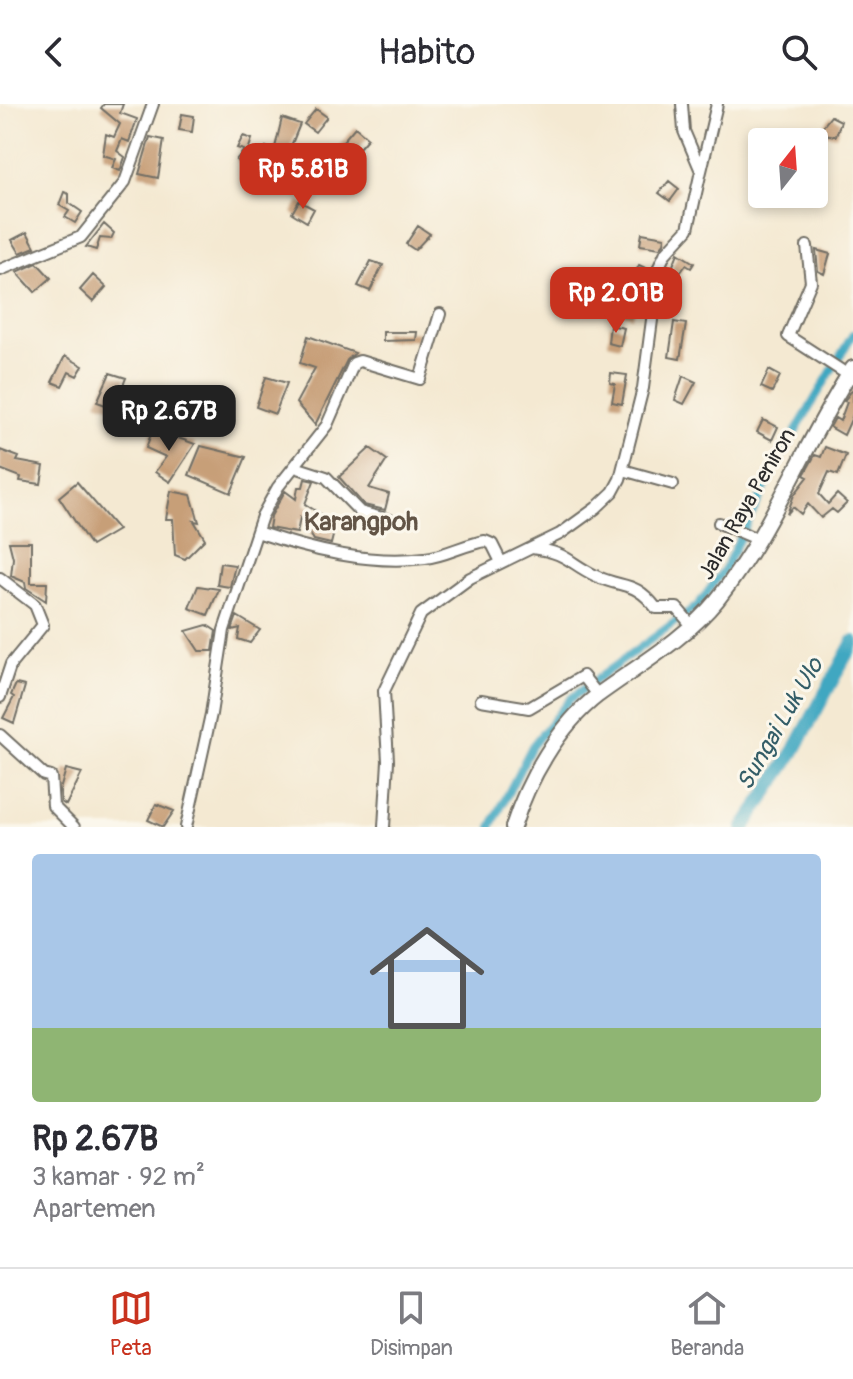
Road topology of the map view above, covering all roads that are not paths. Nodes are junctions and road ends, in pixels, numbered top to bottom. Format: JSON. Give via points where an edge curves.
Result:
{"nodes":[{"id":1,"x":153,"y":104,"type":"edge"},
{"id":2,"x":682,"y":104,"type":"edge"},
{"id":3,"x":717,"y":104,"type":"edge"},
{"id":4,"x":701,"y":171,"type":"junction"},
{"id":5,"x":807,"y":246,"type":"dead end"},
{"id":6,"x":0,"y":270,"type":"edge"},
{"id":7,"x":440,"y":314,"type":"dead end"},
{"id":8,"x":848,"y":372,"type":"edge"},
{"id":9,"x":295,"y":467,"type":"junction"},
{"id":10,"x":623,"y":470,"type":"junction"},
{"id":11,"x":673,"y":484,"type":"dead end"},
{"id":12,"x":390,"y":520,"type":"dead end"},
{"id":13,"x":719,"y":523,"type":"dead end"},
{"id":14,"x":257,"y":532,"type":"junction"},
{"id":15,"x":749,"y":535,"type":"junction"},
{"id":16,"x":532,"y":548,"type":"junction"},
{"id":17,"x":501,"y":562,"type":"junction"},
{"id":18,"x":0,"y":578,"type":"edge"},
{"id":19,"x":685,"y":618,"type":"junction"},
{"id":20,"x":592,"y":688,"type":"junction"},
{"id":21,"x":0,"y":697,"type":"edge"},
{"id":22,"x":481,"y":700,"type":"dead end"},
{"id":23,"x":0,"y":735,"type":"edge"},
{"id":24,"x":74,"y":827,"type":"edge"},
{"id":25,"x":186,"y":827,"type":"edge"},
{"id":26,"x":384,"y":827,"type":"edge"},
{"id":27,"x":513,"y":827,"type":"edge"}],
"edges":[{"from":1,"to":6,"type":"street","via":[[125,182],[81,237]]},
{"from":2,"to":4,"type":"street","via":[[684,131]]},
{"from":3,"to":4,"type":"street"},
{"from":4,"to":10,"type":"street","via":[[689,226],[659,267],[643,388]]},
{"from":5,"to":8,"type":"street","via":[[811,282],[788,336]]},
{"from":7,"to":9,"type":"street","via":[[423,376],[417,379],[354,363],[327,425]]},
{"from":8,"to":15,"type":"main road","name":"Jalan Raya Peniron"},
{"from":9,"to":12,"type":"street","via":[[325,476],[360,512]]},
{"from":9,"to":14,"type":"street","via":[[273,495]]},
{"from":10,"to":11,"type":"street"},
{"from":10,"to":16,"type":"street","via":[[613,492],[596,508]]},
{"from":13,"to":15,"type":"street"},
{"from":14,"to":17,"type":"street","via":[[351,556],[422,559],[485,541]]},
{"from":14,"to":25,"type":"street","via":[[224,630]]},
{"from":15,"to":19,"type":"main road","name":"Jalan Raya Peniron","via":[[717,599]]},
{"from":16,"to":17,"type":"street"},
{"from":16,"to":19,"type":"street","via":[[562,554],[595,576],[636,587],[658,609]]},
{"from":17,"to":26,"type":"street","via":[[421,614],[390,676],[383,707],[388,761]]},
{"from":18,"to":21,"type":"street","via":[[35,605],[43,625],[11,664]]},
{"from":19,"to":20,"type":"main road","name":"Jalan Raya Peniron"},
{"from":20,"to":22,"type":"street","via":[[583,676],[529,708]]},
{"from":20,"to":27,"type":"main road","name":"Jalan Raya Peniron","via":[[531,783]]},
{"from":23,"to":24,"type":"street","via":[[51,777],[53,806]]}]}
